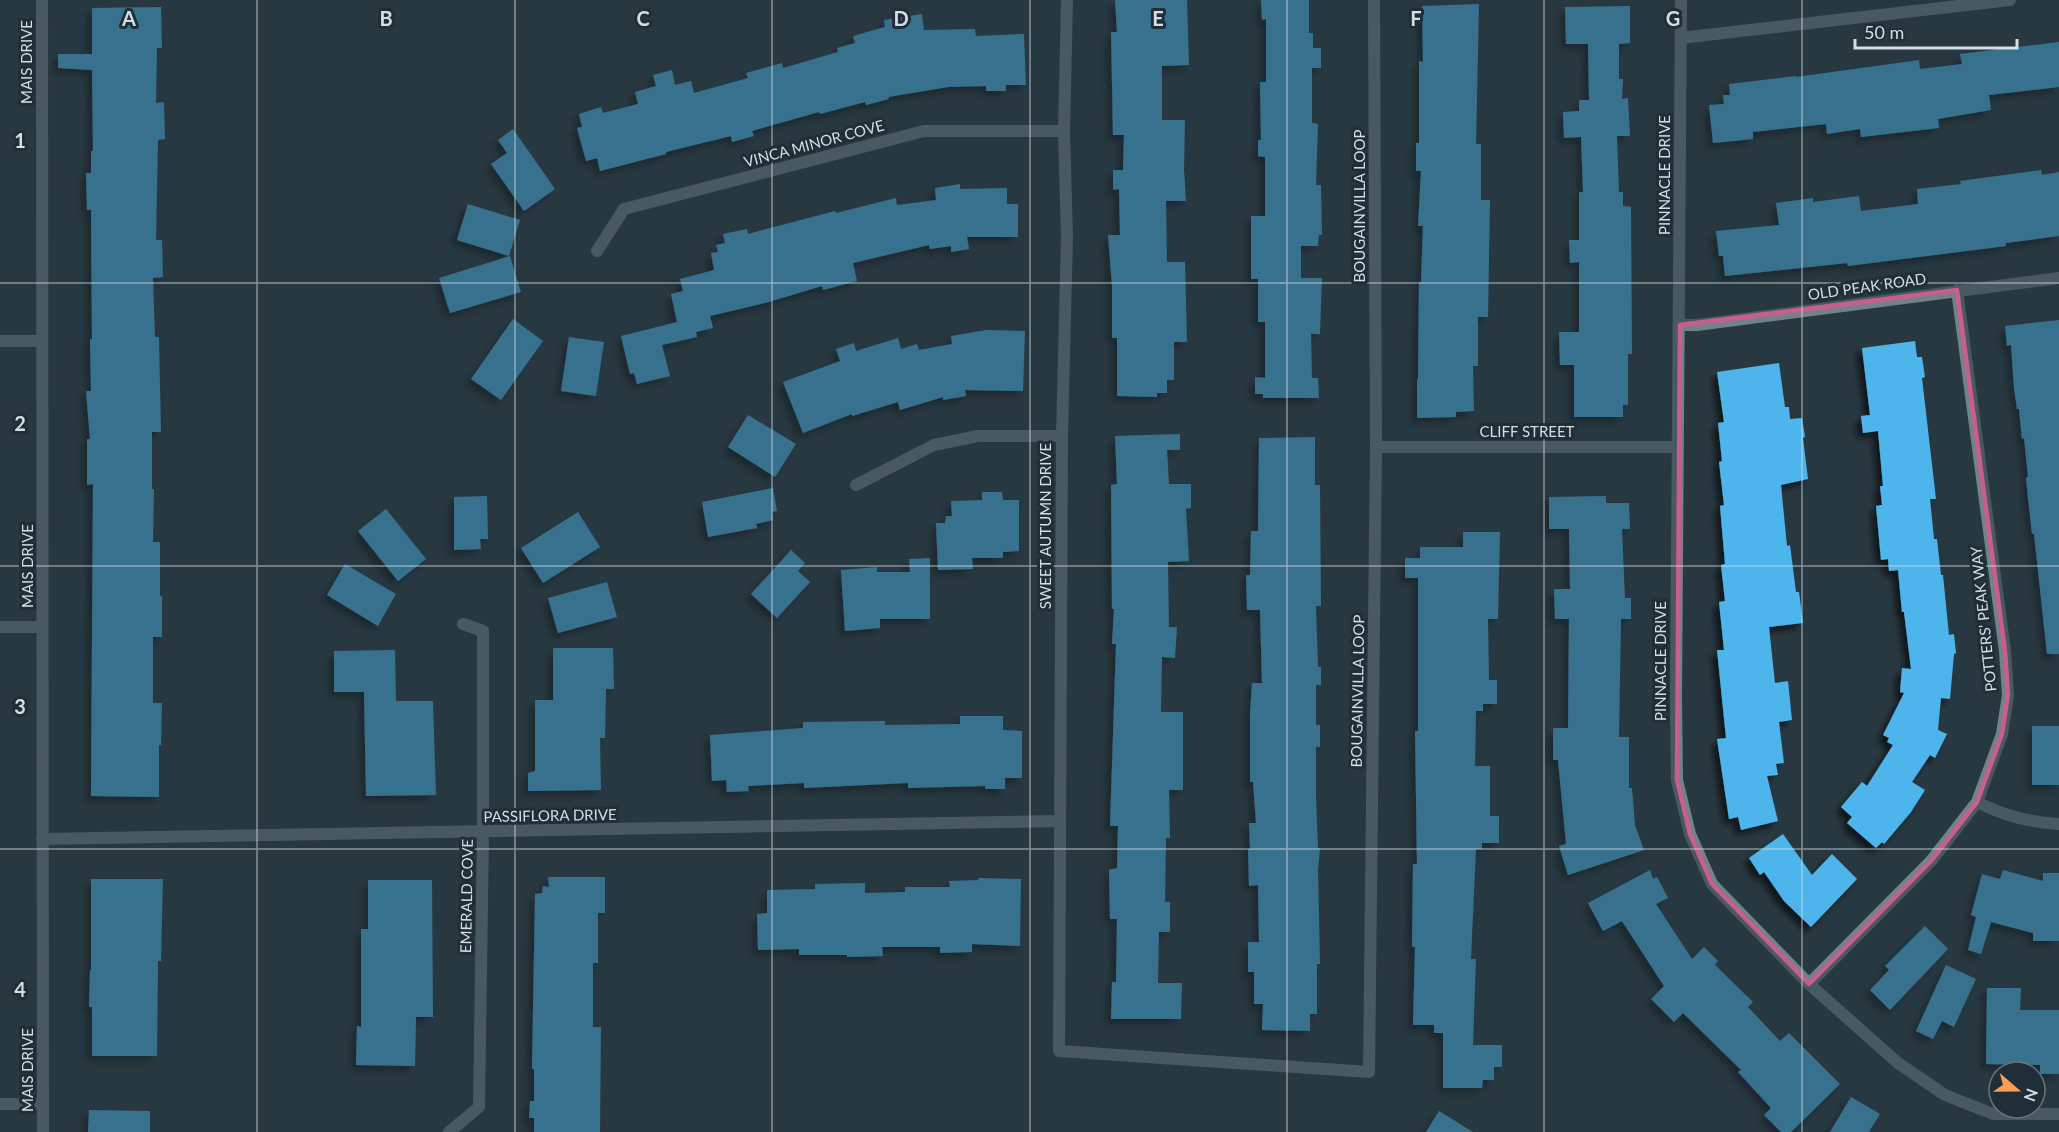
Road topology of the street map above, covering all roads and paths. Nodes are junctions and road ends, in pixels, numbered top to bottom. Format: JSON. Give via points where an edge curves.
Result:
{"nodes":[{"id":1,"x":42,"y":0,"type":"edge"},
{"id":2,"x":1067,"y":0,"type":"edge"},
{"id":3,"x":1374,"y":0,"type":"edge"},
{"id":4,"x":1681,"y":0,"type":"edge"},
{"id":5,"x":2010,"y":0,"type":"edge"},
{"id":6,"x":1681,"y":38,"type":"junction"},
{"id":7,"x":1064,"y":131,"type":"junction"},
{"id":8,"x":597,"y":251,"type":"dead end"},
{"id":9,"x":2059,"y":278,"type":"edge"},
{"id":10,"x":1957,"y":290,"type":"junction"},
{"id":11,"x":1680,"y":325,"type":"junction"},
{"id":12,"x":0,"y":341,"type":"edge"},
{"id":13,"x":42,"y":341,"type":"junction"},
{"id":14,"x":1062,"y":436,"type":"junction"},
{"id":15,"x":1376,"y":447,"type":"junction"},
{"id":16,"x":1678,"y":447,"type":"junction"},
{"id":17,"x":856,"y":485,"type":"dead end"},
{"id":18,"x":463,"y":624,"type":"dead end"},
{"id":19,"x":0,"y":627,"type":"edge"},
{"id":20,"x":42,"y":627,"type":"junction"},
{"id":21,"x":1977,"y":802,"type":"junction"},
{"id":22,"x":1059,"y":821,"type":"junction"},
{"id":23,"x":2059,"y":824,"type":"edge"},
{"id":24,"x":483,"y":832,"type":"junction"},
{"id":25,"x":42,"y":839,"type":"junction"},
{"id":26,"x":1809,"y":984,"type":"junction"},
{"id":27,"x":1059,"y":1052,"type":"joint"},
{"id":28,"x":0,"y":1104,"type":"edge"},
{"id":29,"x":43,"y":1104,"type":"junction"},
{"id":30,"x":2059,"y":1114,"type":"edge"},
{"id":31,"x":43,"y":1132,"type":"edge"},
{"id":32,"x":449,"y":1132,"type":"edge"}],
"edges":[{"from":1,"to":13,"type":"street","name":"MAIS DRIVE"},
{"from":2,"to":7,"type":"street","name":"SWEET AUTUMN DRIVE"},
{"from":3,"to":15,"type":"street","name":"BOUGAINVILLA LOOP"},
{"from":4,"to":6,"type":"street","name":"PINNACLE DRIVE"},
{"from":5,"to":6,"type":"street"},
{"from":6,"to":11,"type":"street","name":"PINNACLE DRIVE"},
{"from":7,"to":8,"type":"street","name":"VINCA MINOR COVE","via":[[924,130],[624,209]]},
{"from":7,"to":14,"type":"street","name":"SWEET AUTUMN DRIVE","via":[[1067,237]]},
{"from":9,"to":10,"type":"street","name":"OLD PEAK ROAD"},
{"from":10,"to":11,"type":"street","name":"OLD PEAK ROAD"},
{"from":10,"to":21,"type":"street","name":"POTTERS' PEAK WAY","via":[[2008,695],[2002,734]]},
{"from":11,"to":16,"type":"street","name":"PINNACLE DRIVE"},
{"from":12,"to":13,"type":"street"},
{"from":13,"to":20,"type":"street","name":"MAIS DRIVE"},
{"from":14,"to":17,"type":"street","via":[[978,436],[934,445]]},
{"from":14,"to":22,"type":"street","name":"SWEET AUTUMN DRIVE"},
{"from":15,"to":16,"type":"street","name":"CLIFF STREET"},
{"from":15,"to":27,"type":"street","name":"BOUGAINVILLA LOOP","via":[[1369,1072]]},
{"from":16,"to":26,"type":"street","name":"PINNACLE DRIVE","via":[[1677,780],[1690,834],[1712,884]]},
{"from":18,"to":24,"type":"street","name":"EMERALD COVE","via":[[483,632]]},
{"from":19,"to":20,"type":"street"},
{"from":20,"to":25,"type":"street","name":"MAIS DRIVE"},
{"from":21,"to":23,"type":"street","via":[[2029,822]]},
{"from":21,"to":26,"type":"street","name":"POTTERS' PEAK WAY","via":[[1931,861]]},
{"from":22,"to":24,"type":"street","name":"PASSIFLORA DRIVE"},
{"from":22,"to":27,"type":"street","name":"SWEET AUTUMN DRIVE"},
{"from":24,"to":25,"type":"street","name":"PASSIFLORA DRIVE"},
{"from":24,"to":32,"type":"street","name":"EMERALD COVE","via":[[479,1107]]},
{"from":25,"to":29,"type":"street","name":"MAIS DRIVE"},
{"from":26,"to":30,"type":"street","name":"PINNACLE DRIVE","via":[[1898,1063],[1945,1095],[1993,1114]]},
{"from":28,"to":29,"type":"street"},
{"from":29,"to":31,"type":"street","name":"MAIS DRIVE"}]}
